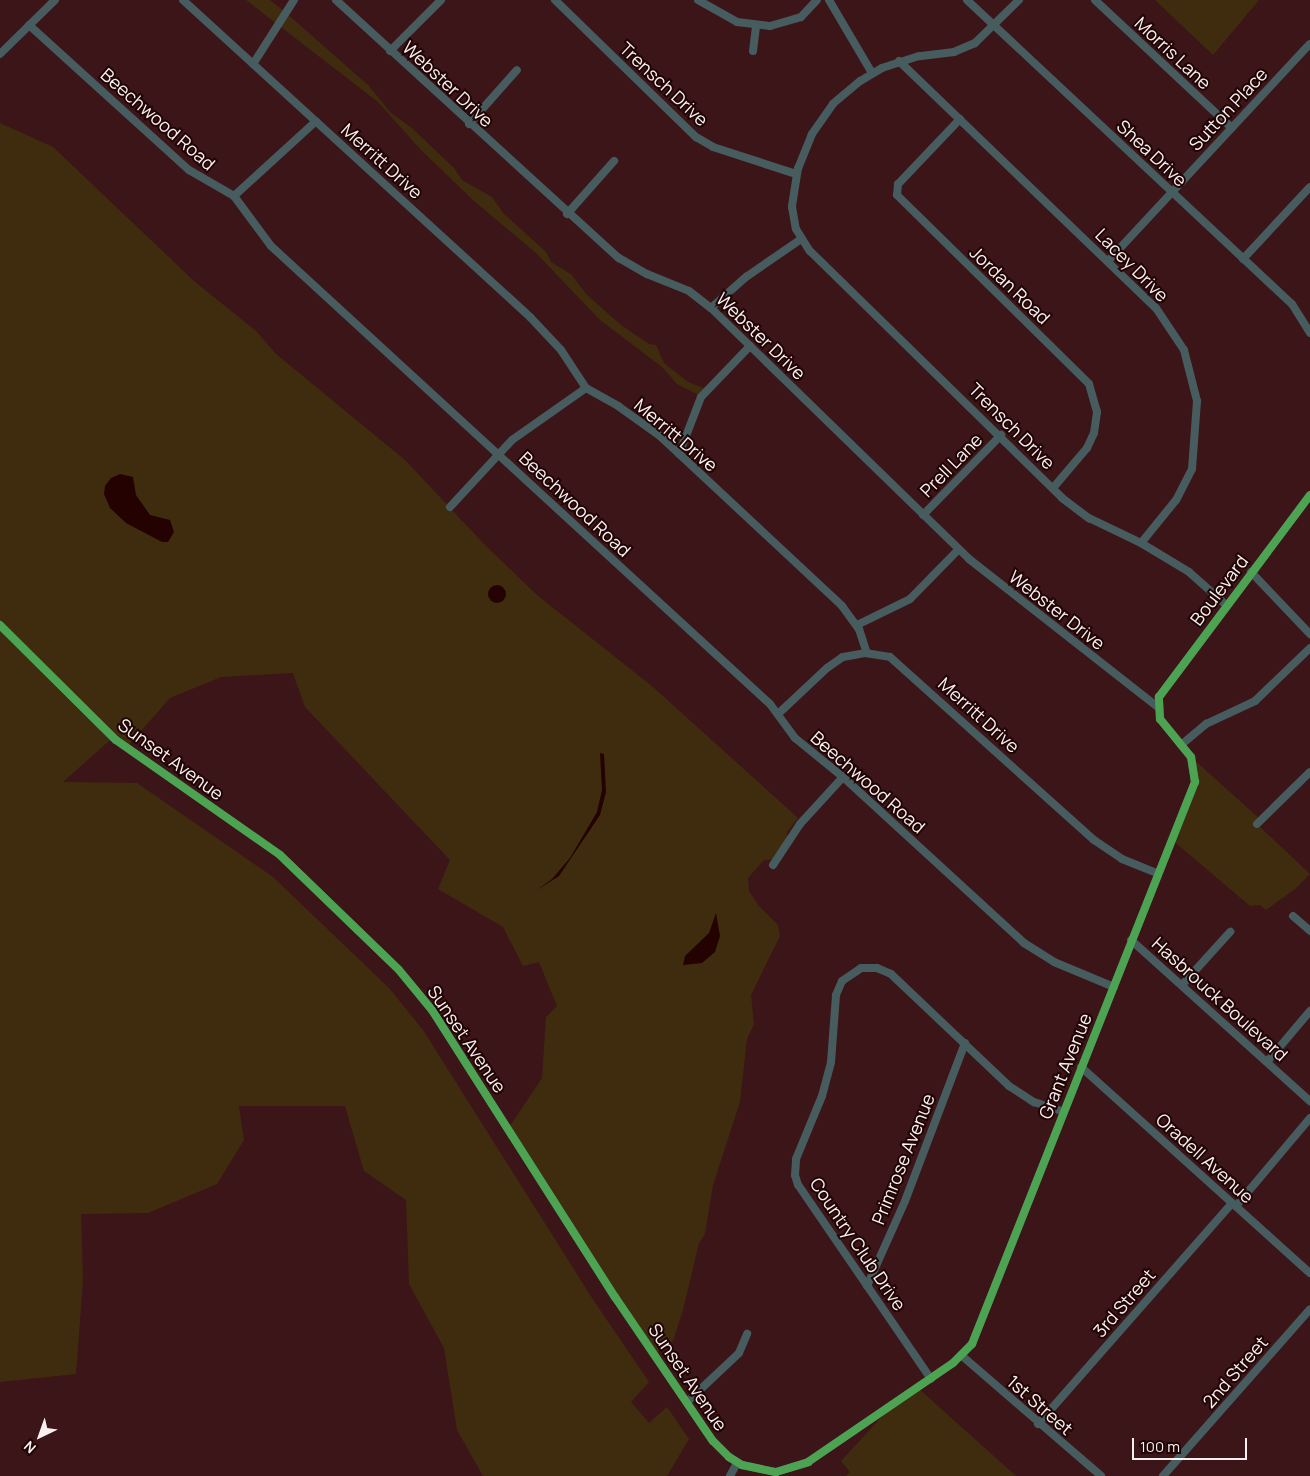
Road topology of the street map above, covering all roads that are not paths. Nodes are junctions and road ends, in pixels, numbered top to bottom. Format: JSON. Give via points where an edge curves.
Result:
{"nodes":[{"id":1,"x":55,"y":0,"type":"edge"},
{"id":2,"x":183,"y":0,"type":"edge"},
{"id":3,"x":294,"y":0,"type":"edge"},
{"id":4,"x":336,"y":0,"type":"edge"},
{"id":5,"x":441,"y":0,"type":"edge"},
{"id":6,"x":555,"y":0,"type":"edge"},
{"id":7,"x":698,"y":0,"type":"edge"},
{"id":8,"x":817,"y":0,"type":"edge"},
{"id":9,"x":829,"y":0,"type":"edge"},
{"id":10,"x":967,"y":0,"type":"edge"},
{"id":11,"x":1019,"y":0,"type":"edge"},
{"id":12,"x":1094,"y":0,"type":"edge"},
{"id":13,"x":756,"y":25,"type":"junction"},
{"id":14,"x":29,"y":26,"type":"junction"},
{"id":15,"x":995,"y":26,"type":"junction"},
{"id":16,"x":1310,"y":44,"type":"edge"},
{"id":17,"x":753,"y":50,"type":"dead end"},
{"id":18,"x":390,"y":51,"type":"junction"},
{"id":19,"x":0,"y":54,"type":"edge"},
{"id":20,"x":899,"y":61,"type":"junction"},
{"id":21,"x":253,"y":64,"type":"junction"},
{"id":22,"x":516,"y":70,"type":"dead end"},
{"id":23,"x":872,"y":73,"type":"junction"},
{"id":24,"x":960,"y":119,"type":"junction"},
{"id":25,"x":316,"y":121,"type":"junction"},
{"id":26,"x":469,"y":124,"type":"junction"},
{"id":27,"x":1232,"y":128,"type":"junction"},
{"id":28,"x":614,"y":161,"type":"dead end"},
{"id":29,"x":796,"y":174,"type":"junction"},
{"id":30,"x":1310,"y":187,"type":"edge"},
{"id":31,"x":1172,"y":192,"type":"junction"},
{"id":32,"x":234,"y":196,"type":"junction"},
{"id":33,"x":567,"y":214,"type":"junction"},
{"id":34,"x":801,"y":239,"type":"junction"},
{"id":35,"x":1243,"y":259,"type":"junction"},
{"id":36,"x":1108,"y":262,"type":"junction"},
{"id":37,"x":711,"y":308,"type":"junction"},
{"id":38,"x":1308,"y":323,"type":"edge"},
{"id":39,"x":1310,"y":333,"type":"edge"},
{"id":40,"x":750,"y":346,"type":"junction"},
{"id":41,"x":586,"y":388,"type":"junction"},
{"id":42,"x":1001,"y":435,"type":"junction"},
{"id":43,"x":498,"y":454,"type":"junction"},
{"id":44,"x":679,"y":454,"type":"junction"},
{"id":45,"x":1053,"y":488,"type":"junction"},
{"id":46,"x":1310,"y":495,"type":"edge"},
{"id":47,"x":1307,"y":505,"type":"edge"},
{"id":48,"x":450,"y":507,"type":"dead end"},
{"id":49,"x":923,"y":516,"type":"junction"},
{"id":50,"x":1141,"y":543,"type":"junction"},
{"id":51,"x":958,"y":550,"type":"junction"},
{"id":52,"x":1251,"y":572,"type":"junction"},
{"id":53,"x":1226,"y":605,"type":"junction"},
{"id":54,"x":0,"y":625,"type":"edge"},
{"id":55,"x":858,"y":625,"type":"junction"},
{"id":56,"x":1310,"y":634,"type":"edge"},
{"id":57,"x":1310,"y":648,"type":"edge"},
{"id":58,"x":867,"y":653,"type":"junction"},
{"id":59,"x":1158,"y":707,"type":"junction"},
{"id":60,"x":778,"y":714,"type":"junction"},
{"id":61,"x":1181,"y":745,"type":"junction"},
{"id":62,"x":1310,"y":772,"type":"edge"},
{"id":63,"x":843,"y":777,"type":"junction"},
{"id":64,"x":1257,"y":824,"type":"dead end"},
{"id":65,"x":773,"y":864,"type":"dead end"},
{"id":66,"x":1156,"y":873,"type":"junction"},
{"id":67,"x":1293,"y":916,"type":"dead end"},
{"id":68,"x":1310,"y":931,"type":"edge"},
{"id":69,"x":1230,"y":932,"type":"dead end"},
{"id":70,"x":1131,"y":940,"type":"junction"},
{"id":71,"x":1182,"y":985,"type":"junction"},
{"id":72,"x":1114,"y":987,"type":"junction"},
{"id":73,"x":1310,"y":1011,"type":"edge"},
{"id":74,"x":965,"y":1043,"type":"junction"},
{"id":75,"x":1267,"y":1062,"type":"junction"},
{"id":76,"x":1081,"y":1066,"type":"junction"},
{"id":77,"x":1310,"y":1101,"type":"edge"},
{"id":78,"x":1062,"y":1112,"type":"junction"},
{"id":79,"x":1310,"y":1118,"type":"edge"},
{"id":80,"x":1234,"y":1205,"type":"junction"},
{"id":81,"x":1310,"y":1273,"type":"edge"},
{"id":82,"x":867,"y":1286,"type":"junction"},
{"id":83,"x":1310,"y":1310,"type":"edge"},
{"id":84,"x":747,"y":1334,"type":"dead end"},
{"id":85,"x":961,"y":1355,"type":"junction"},
{"id":86,"x":931,"y":1379,"type":"junction"},
{"id":87,"x":687,"y":1402,"type":"junction"},
{"id":88,"x":1038,"y":1424,"type":"junction"},
{"id":89,"x":737,"y":1463,"type":"junction"},
{"id":90,"x":730,"y":1476,"type":"edge"},
{"id":91,"x":1101,"y":1476,"type":"edge"},
{"id":92,"x":1163,"y":1476,"type":"edge"}],
"edges":[{"from":1,"to":14,"type":"street"},
{"from":2,"to":21,"type":"street","name":"Merritt Drive"},
{"from":3,"to":21,"type":"street"},
{"from":4,"to":18,"type":"street","name":"Webster Drive"},
{"from":5,"to":18,"type":"street"},
{"from":6,"to":29,"type":"street","name":"Trensch Drive","via":[[696,136],[713,147]]},
{"from":7,"to":13,"type":"street","via":[[729,19]]},
{"from":8,"to":13,"type":"street","via":[[805,14],[791,22]]},
{"from":9,"to":23,"type":"street"},
{"from":10,"to":15,"type":"street","name":"Shea Drive"},
{"from":11,"to":15,"type":"street"},
{"from":12,"to":27,"type":"street","name":"Morris Lane"},
{"from":13,"to":17,"type":"street"},
{"from":14,"to":19,"type":"street"},
{"from":14,"to":32,"type":"street","name":"Beechwood Road","via":[[189,170]]},
{"from":15,"to":20,"type":"street","via":[[964,49]]},
{"from":15,"to":31,"type":"street","name":"Shea Drive"},
{"from":16,"to":27,"type":"street","name":"Sutton Place"},
{"from":18,"to":26,"type":"street","name":"Webster Drive"},
{"from":20,"to":23,"type":"street"},
{"from":20,"to":24,"type":"street","name":"Lacey Drive"},
{"from":21,"to":25,"type":"street","name":"Merritt Drive"},
{"from":22,"to":26,"type":"street"},
{"from":23,"to":29,"type":"street","via":[[848,90],[821,120]]},
{"from":24,"to":36,"type":"street","name":"Lacey Drive"},
{"from":24,"to":45,"type":"street","name":"Jordan Road","via":[[898,184],[897,195],[1089,384],[1097,412],[1094,434],[1087,448]]},
{"from":25,"to":32,"type":"street"},
{"from":25,"to":41,"type":"street","name":"Merritt Drive","via":[[530,317],[561,350]]},
{"from":26,"to":33,"type":"street","name":"Webster Drive"},
{"from":27,"to":31,"type":"street","name":"Sutton Place"},
{"from":28,"to":33,"type":"street"},
{"from":29,"to":34,"type":"street","via":[[792,207]]},
{"from":30,"to":35,"type":"street"},
{"from":31,"to":35,"type":"street","name":"Shea Drive"},
{"from":31,"to":36,"type":"street","name":"Sutton Place"},
{"from":32,"to":43,"type":"street","name":"Beechwood Road","via":[[271,246]]},
{"from":33,"to":37,"type":"street","name":"Webster Drive","via":[[632,267],[689,291]]},
{"from":34,"to":37,"type":"street","via":[[746,277]]},
{"from":34,"to":42,"type":"street","name":"Trensch Drive"},
{"from":35,"to":38,"type":"street","name":"Shea Drive"},
{"from":36,"to":50,"type":"street","name":"Lacey Drive","via":[[1156,308],[1176,336],[1190,367],[1197,401],[1194,456],[1188,480]]},
{"from":37,"to":40,"type":"street","name":"Webster Drive"},
{"from":38,"to":39,"type":"street","name":"Shea Drive"},
{"from":40,"to":44,"type":"street","via":[[701,397]]},
{"from":40,"to":49,"type":"street","name":"Webster Drive"},
{"from":41,"to":43,"type":"street","via":[[526,428]]},
{"from":41,"to":44,"type":"street","name":"Merritt Drive","via":[[639,420]]},
{"from":42,"to":45,"type":"street","name":"Trensch Drive"},
{"from":42,"to":49,"type":"street","name":"Prell Lane"},
{"from":43,"to":48,"type":"street"},
{"from":43,"to":60,"type":"street","name":"Beechwood Road"},
{"from":44,"to":55,"type":"street","name":"Merritt Drive","via":[[842,606]]},
{"from":45,"to":50,"type":"street","name":"Trensch Drive","via":[[1089,518]]},
{"from":46,"to":47,"type":"street","name":"Boulevard"},
{"from":47,"to":52,"type":"street","name":"Boulevard"},
{"from":49,"to":51,"type":"street","name":"Webster Drive"},
{"from":50,"to":53,"type":"street","name":"Trensch Drive","via":[[1189,572]]},
{"from":51,"to":55,"type":"street","via":[[910,599]]},
{"from":51,"to":59,"type":"street","name":"Webster Drive"},
{"from":52,"to":53,"type":"street","name":"Boulevard"},
{"from":52,"to":56,"type":"street"},
{"from":53,"to":59,"type":"street","name":"Boulevard","via":[[1163,689]]},
{"from":54,"to":87,"type":"street","name":"Sunset Avenue","via":[[116,740],[296,869],[416,989]]},
{"from":55,"to":58,"type":"street","name":"Merritt Drive"},
{"from":57,"to":61,"type":"street","via":[[1255,701],[1206,724]]},
{"from":58,"to":60,"type":"street","via":[[854,654],[835,662]]},
{"from":58,"to":66,"type":"street","name":"Merritt Drive","via":[[880,654],[898,662],[1094,840],[1122,859]]},
{"from":59,"to":61,"type":"street","name":"Grant Avenue","via":[[1164,726]]},
{"from":60,"to":63,"type":"street","name":"Beechwood Road","via":[[795,738]]},
{"from":61,"to":66,"type":"street","name":"Grant Avenue","via":[[1192,757],[1194,782]]},
{"from":62,"to":64,"type":"street"},
{"from":63,"to":65,"type":"street","via":[[800,824]]},
{"from":63,"to":72,"type":"street","name":"Beechwood Road","via":[[1024,943],[1054,962]]},
{"from":66,"to":70,"type":"street","name":"Grant Avenue"},
{"from":67,"to":68,"type":"street"},
{"from":69,"to":71,"type":"street"},
{"from":70,"to":71,"type":"street","name":"Hasbrouck Boulevard"},
{"from":70,"to":72,"type":"street","name":"Grant Avenue"},
{"from":71,"to":75,"type":"street","name":"Hasbrouck Boulevard"},
{"from":72,"to":76,"type":"street","name":"Grant Avenue"},
{"from":73,"to":75,"type":"street"},
{"from":74,"to":78,"type":"street","name":"Country Club Drive","via":[[1021,1094]]},
{"from":74,"to":82,"type":"street","name":"Primrose Avenue","via":[[905,1201]]},
{"from":74,"to":82,"type":"street","name":"Country Club Drive","via":[[884,970],[869,967],[854,971],[838,988],[832,1062],[796,1159],[795,1175],[798,1185]]},
{"from":75,"to":77,"type":"street","name":"Hasbrouck Boulevard"},
{"from":76,"to":78,"type":"street","name":"Grant Avenue"},
{"from":76,"to":80,"type":"street","name":"Oradell Avenue"},
{"from":78,"to":85,"type":"street","name":"Grant Avenue","via":[[972,1344]]},
{"from":79,"to":80,"type":"street","name":"3rd Street"},
{"from":80,"to":81,"type":"street","name":"Oradell Avenue"},
{"from":80,"to":88,"type":"street","name":"3rd Street"},
{"from":82,"to":86,"type":"street","name":"Country Club Drive"},
{"from":83,"to":92,"type":"street","name":"2nd Street"},
{"from":84,"to":87,"type":"street","via":[[739,1353]]},
{"from":85,"to":86,"type":"street","name":"Grant Avenue"},
{"from":85,"to":88,"type":"street","name":"1st Street"},
{"from":86,"to":89,"type":"street","name":"Grant Avenue","via":[[798,1467],[764,1472]]},
{"from":87,"to":89,"type":"street","name":"Sunset Avenue","via":[[719,1449]]},
{"from":88,"to":91,"type":"street","name":"1st Street"},
{"from":89,"to":90,"type":"street"}]}
